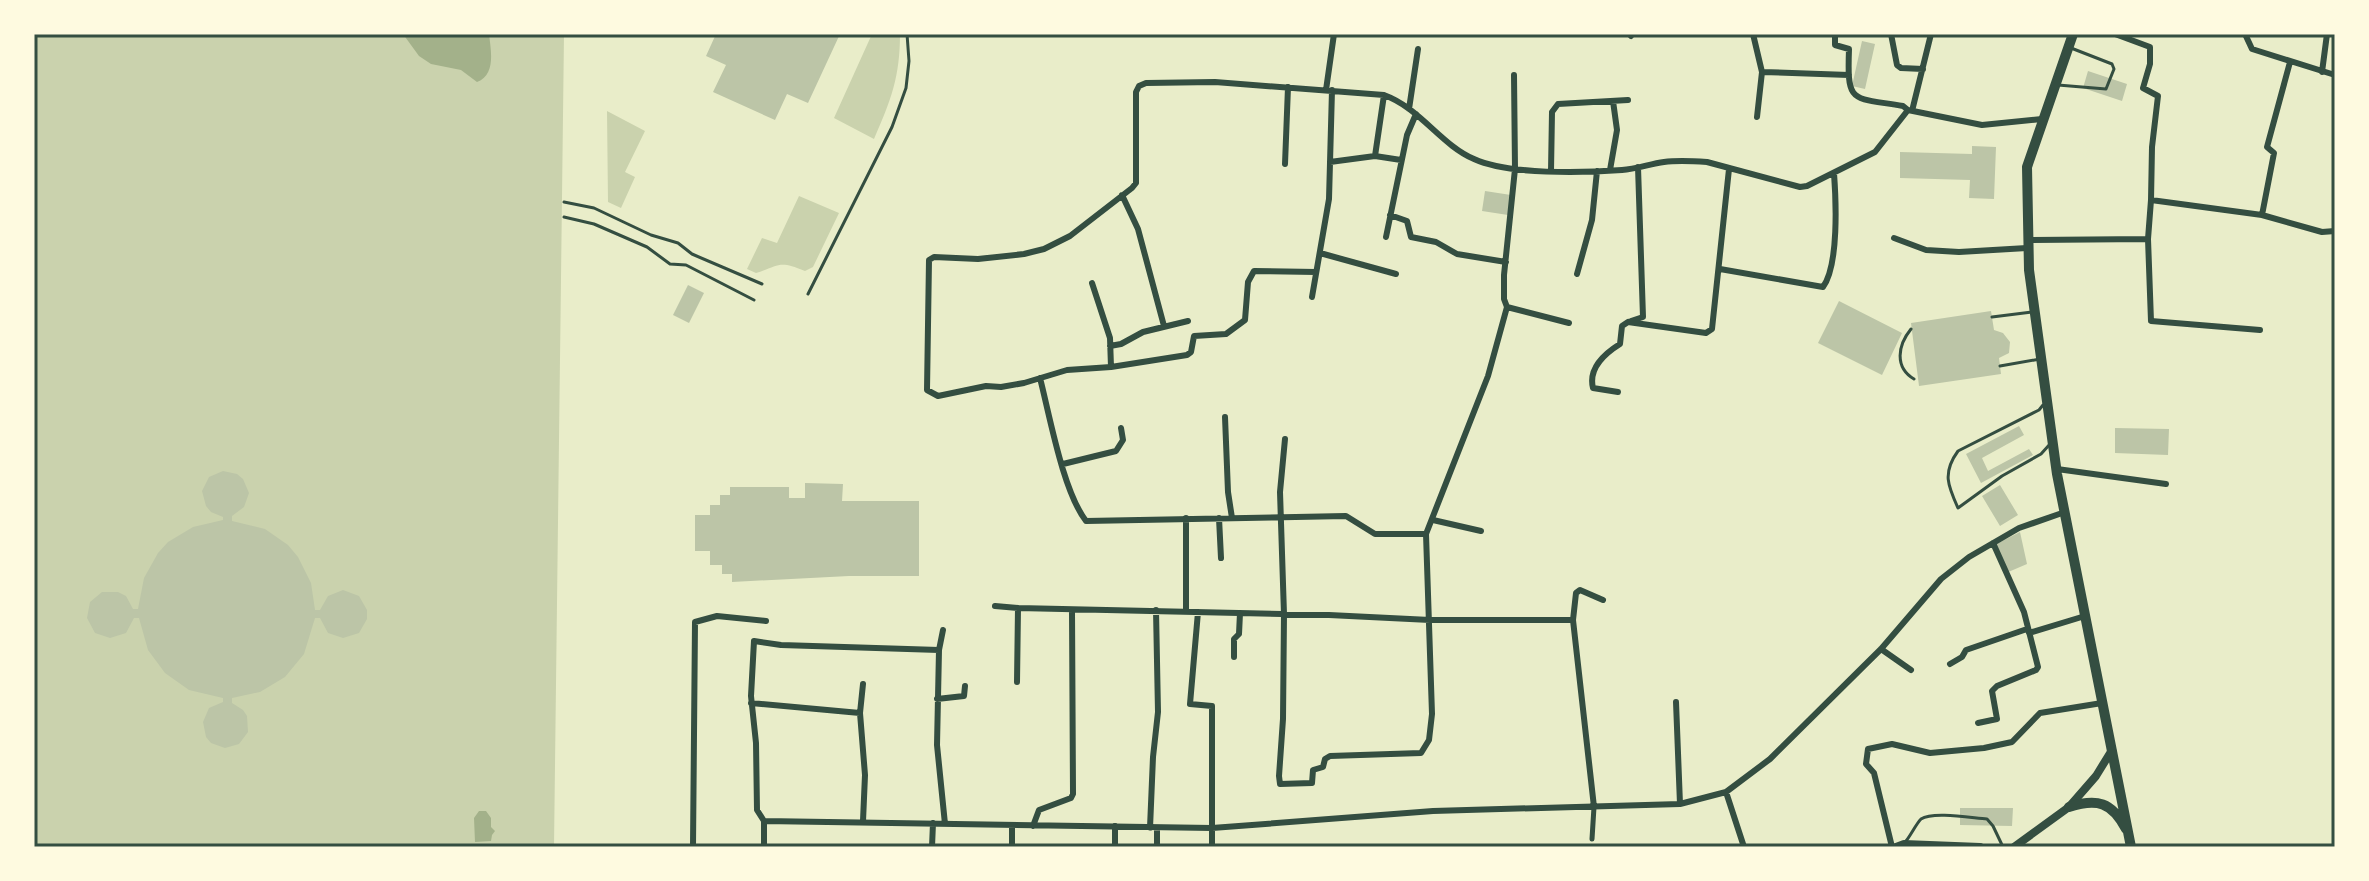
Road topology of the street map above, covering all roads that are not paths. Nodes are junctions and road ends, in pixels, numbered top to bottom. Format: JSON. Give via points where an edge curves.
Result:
{"nodes":[{"id":1,"x":907,"y":34,"type":"edge"},
{"id":2,"x":1334,"y":34,"type":"edge"},
{"id":3,"x":1753,"y":34,"type":"edge"},
{"id":4,"x":1835,"y":34,"type":"edge"},
{"id":5,"x":1891,"y":34,"type":"edge"},
{"id":6,"x":1931,"y":34,"type":"edge"},
{"id":7,"x":2073,"y":34,"type":"edge"},
{"id":8,"x":2115,"y":34,"type":"edge"},
{"id":9,"x":2245,"y":34,"type":"edge"},
{"id":10,"x":2327,"y":34,"type":"edge"},
{"id":11,"x":2068,"y":47,"type":"junction"},
{"id":12,"x":1418,"y":49,"type":"dead end"},
{"id":13,"x":2290,"y":62,"type":"junction"},
{"id":14,"x":1923,"y":69,"type":"junction"},
{"id":15,"x":1762,"y":72,"type":"junction"},
{"id":16,"x":2322,"y":72,"type":"junction"},
{"id":17,"x":1514,"y":75,"type":"dead end"},
{"id":18,"x":1849,"y":75,"type":"junction"},
{"id":19,"x":2335,"y":75,"type":"edge"},
{"id":20,"x":2055,"y":84,"type":"junction"},
{"id":21,"x":1288,"y":87,"type":"junction"},
{"id":22,"x":1329,"y":90,"type":"junction"},
{"id":23,"x":1384,"y":95,"type":"junction"},
{"id":24,"x":1628,"y":100,"type":"dead end"},
{"id":25,"x":1613,"y":101,"type":"junction"},
{"id":26,"x":1409,"y":109,"type":"junction"},
{"id":27,"x":1910,"y":110,"type":"junction"},
{"id":28,"x":1416,"y":114,"type":"junction"},
{"id":29,"x":1757,"y":117,"type":"dead end"},
{"id":30,"x":2042,"y":119,"type":"junction"},
{"id":31,"x":1375,"y":156,"type":"junction"},
{"id":32,"x":1401,"y":160,"type":"junction"},
{"id":33,"x":1330,"y":162,"type":"junction"},
{"id":34,"x":1285,"y":164,"type":"dead end"},
{"id":35,"x":1638,"y":167,"type":"junction"},
{"id":36,"x":1515,"y":169,"type":"junction"},
{"id":37,"x":1729,"y":169,"type":"junction"},
{"id":38,"x":1610,"y":170,"type":"junction"},
{"id":39,"x":1551,"y":171,"type":"junction"},
{"id":40,"x":1597,"y":171,"type":"junction"},
{"id":41,"x":1834,"y":173,"type":"junction"},
{"id":42,"x":1122,"y":195,"type":"junction"},
{"id":43,"x":2151,"y":200,"type":"junction"},
{"id":44,"x":564,"y":202,"type":"dead end"},
{"id":45,"x":1390,"y":215,"type":"junction"},
{"id":46,"x":2262,"y":215,"type":"junction"},
{"id":47,"x":564,"y":217,"type":"dead end"},
{"id":48,"x":2335,"y":231,"type":"edge"},
{"id":49,"x":1386,"y":237,"type":"dead end"},
{"id":50,"x":1894,"y":238,"type":"dead end"},
{"id":51,"x":2148,"y":239,"type":"junction"},
{"id":52,"x":2027,"y":244,"type":"junction"},
{"id":53,"x":1320,"y":253,"type":"junction"},
{"id":54,"x":1506,"y":262,"type":"junction"},
{"id":55,"x":1720,"y":269,"type":"junction"},
{"id":56,"x":1316,"y":272,"type":"junction"},
{"id":57,"x":1396,"y":274,"type":"dead end"},
{"id":58,"x":1577,"y":274,"type":"dead end"},
{"id":59,"x":1092,"y":283,"type":"dead end"},
{"id":60,"x":762,"y":284,"type":"dead end"},
{"id":61,"x":808,"y":294,"type":"dead end"},
{"id":62,"x":1312,"y":297,"type":"dead end"},
{"id":63,"x":754,"y":300,"type":"dead end"},
{"id":64,"x":1507,"y":307,"type":"junction"},
{"id":65,"x":2033,"y":312,"type":"junction"},
{"id":66,"x":1992,"y":317,"type":"dead end"},
{"id":67,"x":1188,"y":321,"type":"dead end"},
{"id":68,"x":1628,"y":322,"type":"junction"},
{"id":69,"x":1569,"y":323,"type":"dead end"},
{"id":70,"x":1164,"y":326,"type":"junction"},
{"id":71,"x":1911,"y":329,"type":"dead end"},
{"id":72,"x":2260,"y":330,"type":"dead end"},
{"id":73,"x":1110,"y":346,"type":"junction"},
{"id":74,"x":2040,"y":359,"type":"junction"},
{"id":75,"x":2000,"y":366,"type":"dead end"},
{"id":76,"x":1111,"y":367,"type":"junction"},
{"id":77,"x":1040,"y":378,"type":"junction"},
{"id":78,"x":1914,"y":379,"type":"dead end"},
{"id":79,"x":1618,"y":392,"type":"dead end"},
{"id":80,"x":2045,"y":397,"type":"junction"},
{"id":81,"x":1225,"y":417,"type":"dead end"},
{"id":82,"x":1121,"y":428,"type":"dead end"},
{"id":83,"x":1285,"y":439,"type":"dead end"},
{"id":84,"x":2052,"y":440,"type":"junction"},
{"id":85,"x":1063,"y":464,"type":"junction"},
{"id":86,"x":2057,"y":469,"type":"junction"},
{"id":87,"x":2166,"y":484,"type":"dead end"},
{"id":88,"x":2065,"y":512,"type":"junction"},
{"id":89,"x":1280,"y":516,"type":"junction"},
{"id":90,"x":1186,"y":518,"type":"junction"},
{"id":91,"x":1219,"y":518,"type":"junction"},
{"id":92,"x":1232,"y":518,"type":"junction"},
{"id":93,"x":1433,"y":520,"type":"junction"},
{"id":94,"x":1481,"y":531,"type":"dead end"},
{"id":95,"x":1426,"y":534,"type":"junction"},
{"id":96,"x":1993,"y":543,"type":"junction"},
{"id":97,"x":1221,"y":558,"type":"dead end"},
{"id":98,"x":1603,"y":600,"type":"dead end"},
{"id":99,"x":995,"y":606,"type":"dead end"},
{"id":100,"x":1018,"y":608,"type":"junction"},
{"id":101,"x":1156,"y":610,"type":"junction"},
{"id":102,"x":1072,"y":611,"type":"junction"},
{"id":103,"x":1186,"y":611,"type":"junction"},
{"id":104,"x":1198,"y":612,"type":"junction"},
{"id":105,"x":1240,"y":613,"type":"junction"},
{"id":106,"x":1284,"y":614,"type":"junction"},
{"id":107,"x":2085,"y":616,"type":"junction"},
{"id":108,"x":1430,"y":620,"type":"junction"},
{"id":109,"x":1573,"y":620,"type":"junction"},
{"id":110,"x":766,"y":621,"type":"dead end"},
{"id":111,"x":943,"y":630,"type":"dead end"},
{"id":112,"x":2028,"y":631,"type":"junction"},
{"id":113,"x":1881,"y":649,"type":"junction"},
{"id":114,"x":939,"y":650,"type":"junction"},
{"id":115,"x":1234,"y":657,"type":"dead end"},
{"id":116,"x":1950,"y":664,"type":"dead end"},
{"id":117,"x":1911,"y":670,"type":"dead end"},
{"id":118,"x":1017,"y":682,"type":"dead end"},
{"id":119,"x":863,"y":684,"type":"dead end"},
{"id":120,"x":965,"y":686,"type":"dead end"},
{"id":121,"x":937,"y":699,"type":"junction"},
{"id":122,"x":1676,"y":702,"type":"dead end"},
{"id":123,"x":751,"y":703,"type":"junction"},
{"id":124,"x":2102,"y":703,"type":"junction"},
{"id":125,"x":860,"y":713,"type":"junction"},
{"id":126,"x":1978,"y":723,"type":"dead end"},
{"id":127,"x":2112,"y":750,"type":"junction"},
{"id":128,"x":1726,"y":792,"type":"junction"},
{"id":129,"x":1680,"y":804,"type":"junction"},
{"id":130,"x":1594,"y":807,"type":"junction"},
{"id":131,"x":2069,"y":807,"type":"junction"},
{"id":132,"x":764,"y":821,"type":"junction"},
{"id":133,"x":863,"y":821,"type":"junction"},
{"id":134,"x":933,"y":823,"type":"junction"},
{"id":135,"x":945,"y":824,"type":"junction"},
{"id":136,"x":1012,"y":825,"type":"junction"},
{"id":137,"x":1033,"y":826,"type":"junction"},
{"id":138,"x":1115,"y":826,"type":"junction"},
{"id":139,"x":1154,"y":828,"type":"junction"},
{"id":140,"x":1212,"y":828,"type":"junction"},
{"id":141,"x":1592,"y":839,"type":"dead end"},
{"id":142,"x":2130,"y":843,"type":"edge"},
{"id":143,"x":1897,"y":846,"type":"edge"},
{"id":144,"x":693,"y":847,"type":"edge"},
{"id":145,"x":764,"y":847,"type":"edge"},
{"id":146,"x":932,"y":847,"type":"edge"},
{"id":147,"x":1012,"y":847,"type":"edge"},
{"id":148,"x":1115,"y":847,"type":"edge"},
{"id":149,"x":1157,"y":847,"type":"edge"},
{"id":150,"x":1212,"y":847,"type":"edge"},
{"id":151,"x":1744,"y":847,"type":"edge"},
{"id":152,"x":1980,"y":847,"type":"edge"},
{"id":153,"x":2003,"y":847,"type":"edge"},
{"id":154,"x":2014,"y":847,"type":"edge"}],
"edges":[{"from":1,"to":61,"type":"lane","via":[[906,88],[892,127]]},
{"from":2,"to":22,"type":"street"},
{"from":3,"to":15,"type":"street"},
{"from":4,"to":18,"type":"street","via":[[1835,45],[1849,49]]},
{"from":5,"to":14,"type":"street","via":[[1897,65]]},
{"from":6,"to":14,"type":"street"},
{"from":7,"to":11,"type":"main road"},
{"from":8,"to":43,"type":"street","via":[[2150,47],[2143,88],[2158,96]]},
{"from":9,"to":13,"type":"street","via":[[2252,49]]},
{"from":10,"to":16,"type":"street"},
{"from":11,"to":20,"type":"main road"},
{"from":11,"to":20,"type":"lane","via":[[2114,69],[2106,89]]},
{"from":12,"to":26,"type":"street"},
{"from":13,"to":16,"type":"street"},
{"from":13,"to":46,"type":"street","via":[[2267,147],[2274,153]]},
{"from":14,"to":27,"type":"street"},
{"from":15,"to":18,"type":"street"},
{"from":15,"to":29,"type":"street"},
{"from":16,"to":19,"type":"street"},
{"from":17,"to":36,"type":"street"},
{"from":18,"to":27,"type":"street","via":[[1850,90],[1859,98]]},
{"from":20,"to":30,"type":"main road"},
{"from":21,"to":22,"type":"street"},
{"from":21,"to":34,"type":"street"},
{"from":21,"to":42,"type":"street","via":[[1192,82],[1139,86],[1136,183]]},
{"from":22,"to":23,"type":"street"},
{"from":22,"to":33,"type":"street"},
{"from":23,"to":26,"type":"street"},
{"from":23,"to":31,"type":"street"},
{"from":24,"to":25,"type":"street"},
{"from":25,"to":38,"type":"street","via":[[1617,130]]},
{"from":25,"to":39,"type":"street","via":[[1562,103],[1554,108]]},
{"from":26,"to":28,"type":"street"},
{"from":27,"to":30,"type":"street","via":[[1982,125]]},
{"from":27,"to":41,"type":"street","via":[[1875,152]]},
{"from":28,"to":32,"type":"street"},
{"from":28,"to":36,"type":"street","via":[[1477,161]]},
{"from":30,"to":52,"type":"main road","via":[[2027,167]]},
{"from":31,"to":32,"type":"street"},
{"from":31,"to":33,"type":"street"},
{"from":32,"to":45,"type":"street"},
{"from":33,"to":53,"type":"street"},
{"from":35,"to":37,"type":"street","via":[[1692,161]]},
{"from":35,"to":38,"type":"street"},
{"from":35,"to":68,"type":"street","via":[[1643,317]]},
{"from":36,"to":39,"type":"street"},
{"from":36,"to":54,"type":"street"},
{"from":37,"to":41,"type":"street","via":[[1800,187]]},
{"from":37,"to":55,"type":"street"},
{"from":38,"to":40,"type":"street"},
{"from":39,"to":40,"type":"street"},
{"from":40,"to":58,"type":"street","via":[[1592,220]]},
{"from":41,"to":55,"type":"street","via":[[1835,232],[1823,287]]},
{"from":42,"to":70,"type":"street","via":[[1138,229]]},
{"from":42,"to":77,"type":"street","via":[[1070,236],[1044,249],[978,259],[934,257],[928,264],[929,393],[938,396]]},
{"from":43,"to":46,"type":"street"},
{"from":43,"to":51,"type":"street"},
{"from":44,"to":60,"type":"lane","via":[[594,208]]},
{"from":45,"to":49,"type":"street"},
{"from":45,"to":54,"type":"street","via":[[1407,221],[1411,237],[1457,254]]},
{"from":46,"to":48,"type":"street"},
{"from":47,"to":63,"type":"lane","via":[[647,247],[670,264],[686,265]]},
{"from":50,"to":52,"type":"street","via":[[1926,250],[1959,252]]},
{"from":51,"to":52,"type":"street"},
{"from":51,"to":72,"type":"street","via":[[2151,321]]},
{"from":52,"to":65,"type":"main road"},
{"from":53,"to":56,"type":"street"},
{"from":53,"to":57,"type":"street"},
{"from":54,"to":64,"type":"street"},
{"from":55,"to":68,"type":"street","via":[[1712,329],[1706,333]]},
{"from":56,"to":62,"type":"street"},
{"from":56,"to":76,"type":"street","via":[[1254,271],[1245,320],[1226,334],[1194,336],[1191,352],[1173,358]]},
{"from":59,"to":73,"type":"street"},
{"from":64,"to":69,"type":"street"},
{"from":64,"to":93,"type":"street","via":[[1488,376]]},
{"from":65,"to":66,"type":"lane"},
{"from":65,"to":74,"type":"main road"},
{"from":67,"to":70,"type":"street"},
{"from":68,"to":79,"type":"street","via":[[1622,326],[1620,344],[1597,362],[1591,382],[1593,388]]},
{"from":70,"to":73,"type":"street"},
{"from":71,"to":78,"type":"lane","via":[[1900,354],[1902,367]]},
{"from":73,"to":76,"type":"street"},
{"from":74,"to":75,"type":"lane"},
{"from":74,"to":80,"type":"main road"},
{"from":76,"to":77,"type":"street"},
{"from":77,"to":85,"type":"street"},
{"from":80,"to":84,"type":"main road"},
{"from":80,"to":84,"type":"lane","via":[[2039,410],[1958,451],[1947,484],[1958,508],[2041,454]]},
{"from":81,"to":92,"type":"street"},
{"from":82,"to":85,"type":"street","via":[[1123,440],[1116,451]]},
{"from":83,"to":89,"type":"street"},
{"from":84,"to":86,"type":"main road"},
{"from":85,"to":90,"type":"street","via":[[1086,521]]},
{"from":86,"to":87,"type":"street"},
{"from":86,"to":88,"type":"main road"},
{"from":88,"to":96,"type":"street"},
{"from":88,"to":107,"type":"main road"},
{"from":89,"to":92,"type":"street"},
{"from":89,"to":95,"type":"street","via":[[1346,516],[1375,534]]},
{"from":89,"to":106,"type":"street"},
{"from":90,"to":91,"type":"street"},
{"from":90,"to":103,"type":"street"},
{"from":91,"to":92,"type":"street"},
{"from":91,"to":97,"type":"street"},
{"from":93,"to":94,"type":"street"},
{"from":93,"to":95,"type":"street"},
{"from":95,"to":108,"type":"street"},
{"from":96,"to":112,"type":"street"},
{"from":96,"to":113,"type":"street","via":[[1941,579]]},
{"from":98,"to":109,"type":"street","via":[[1580,590]]},
{"from":99,"to":100,"type":"street"},
{"from":100,"to":102,"type":"street"},
{"from":100,"to":118,"type":"street"},
{"from":101,"to":102,"type":"street"},
{"from":101,"to":103,"type":"street"},
{"from":101,"to":139,"type":"street"},
{"from":102,"to":137,"type":"street","via":[[1073,794],[1039,810]]},
{"from":103,"to":104,"type":"street"},
{"from":104,"to":105,"type":"street"},
{"from":104,"to":140,"type":"street","via":[[1190,704],[1212,706]]},
{"from":105,"to":106,"type":"street"},
{"from":105,"to":115,"type":"street"},
{"from":106,"to":108,"type":"street"},
{"from":106,"to":108,"type":"street","via":[[1280,784],[1312,783],[1313,770],[1323,767],[1330,756],[1424,750],[1432,714]]},
{"from":107,"to":112,"type":"street"},
{"from":107,"to":124,"type":"main road"},
{"from":108,"to":109,"type":"street"},
{"from":109,"to":130,"type":"street"},
{"from":110,"to":144,"type":"street","via":[[710,616],[695,625]]},
{"from":111,"to":114,"type":"street"},
{"from":112,"to":116,"type":"street","via":[[1966,650]]},
{"from":112,"to":126,"type":"street","via":[[2038,667],[1997,686],[1992,691],[1997,719]]},
{"from":113,"to":117,"type":"street"},
{"from":113,"to":128,"type":"street","via":[[1789,741]]},
{"from":114,"to":121,"type":"street"},
{"from":114,"to":123,"type":"street","via":[[754,641]]},
{"from":119,"to":125,"type":"street"},
{"from":120,"to":121,"type":"street","via":[[960,698]]},
{"from":121,"to":135,"type":"street"},
{"from":122,"to":129,"type":"street"},
{"from":123,"to":125,"type":"street"},
{"from":123,"to":132,"type":"street","via":[[757,810]]},
{"from":124,"to":127,"type":"main road"},
{"from":124,"to":143,"type":"street","via":[[2040,713],[2012,742],[1984,748],[1930,753],[1892,744],[1868,749],[1866,764],[1874,773]]},
{"from":125,"to":133,"type":"street"},
{"from":127,"to":131,"type":"street"},
{"from":127,"to":142,"type":"main road"},
{"from":128,"to":129,"type":"street"},
{"from":128,"to":151,"type":"street"},
{"from":129,"to":130,"type":"street"},
{"from":130,"to":140,"type":"street","via":[[1433,811]]},
{"from":130,"to":141,"type":"street"},
{"from":131,"to":142,"type":"main road","via":[[2104,804],[2122,821]]},
{"from":131,"to":154,"type":"street"},
{"from":132,"to":133,"type":"street"},
{"from":132,"to":145,"type":"street"},
{"from":133,"to":134,"type":"street"},
{"from":134,"to":135,"type":"street"},
{"from":134,"to":146,"type":"street"},
{"from":135,"to":136,"type":"street"},
{"from":136,"to":137,"type":"street"},
{"from":136,"to":147,"type":"street"},
{"from":137,"to":138,"type":"street"},
{"from":138,"to":139,"type":"street"},
{"from":138,"to":148,"type":"street"},
{"from":139,"to":140,"type":"street"},
{"from":139,"to":149,"type":"street"},
{"from":140,"to":150,"type":"street"},
{"from":143,"to":152,"type":"street"},
{"from":143,"to":153,"type":"lane","via":[[1931,815],[1987,819]]}]}
